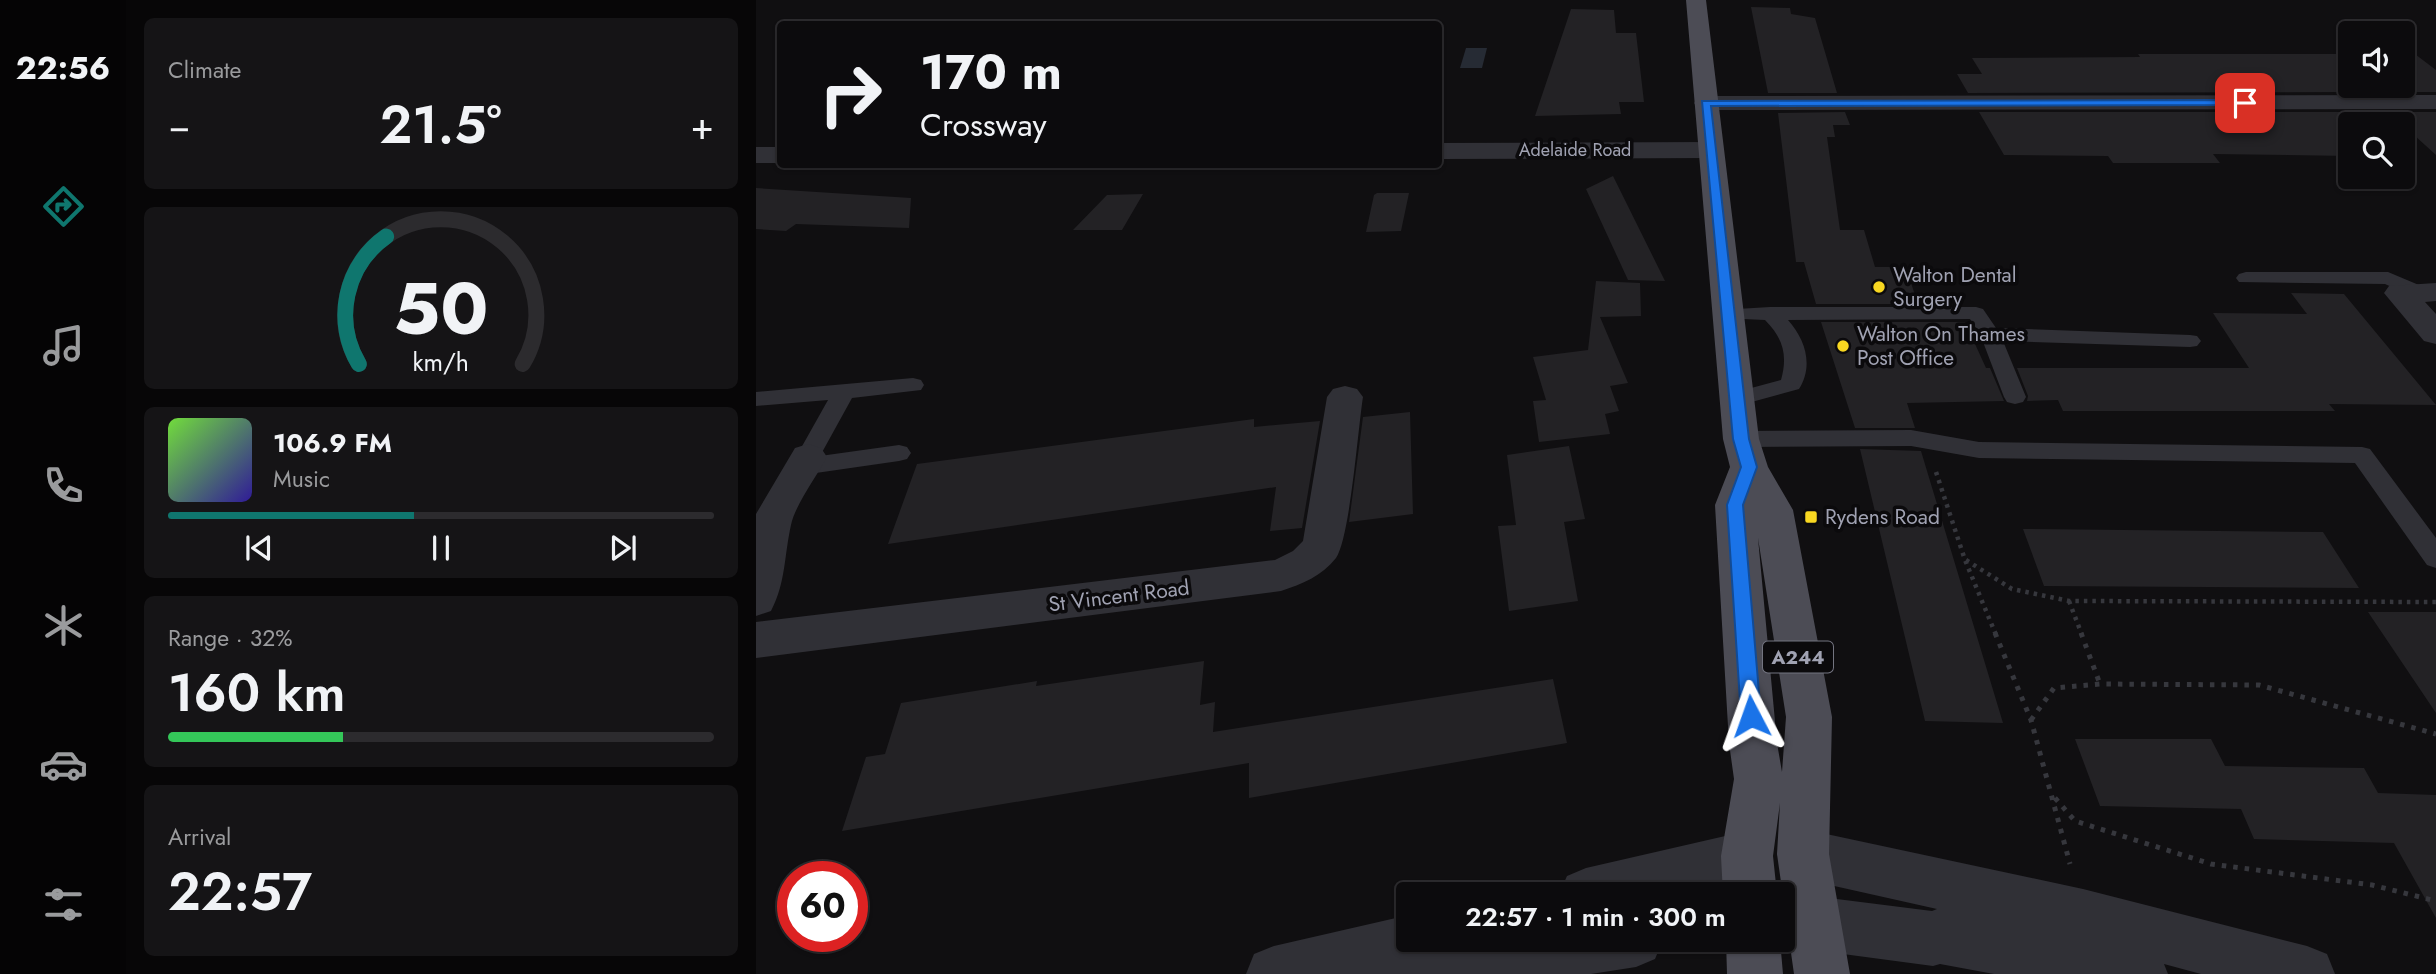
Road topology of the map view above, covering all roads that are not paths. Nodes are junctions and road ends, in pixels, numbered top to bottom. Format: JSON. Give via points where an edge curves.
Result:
{"nodes":[{"id":1,"x":1696,"y":0,"type":"edge"},
{"id":2,"x":2436,"y":102,"type":"edge"},
{"id":3,"x":1706,"y":103,"type":"junction"},
{"id":4,"x":1711,"y":150,"type":"junction"},
{"id":5,"x":1442,"y":151,"type":"edge"},
{"id":6,"x":756,"y":155,"type":"edge"},
{"id":7,"x":777,"y":155,"type":"edge"},
{"id":8,"x":2246,"y":278,"type":"dead end"},
{"id":9,"x":2428,"y":292,"type":"edge"},
{"id":10,"x":1770,"y":313,"type":"junction"},
{"id":11,"x":1728,"y":314,"type":"junction"},
{"id":12,"x":1990,"y":334,"type":"junction"},
{"id":13,"x":2436,"y":334,"type":"edge"},
{"id":14,"x":2190,"y":341,"type":"dead end"},
{"id":15,"x":913,"y":385,"type":"dead end"},
{"id":16,"x":844,"y":392,"type":"junction"},
{"id":17,"x":1345,"y":397,"type":"dead end"},
{"id":18,"x":2015,"y":397,"type":"dead end"},
{"id":19,"x":756,"y":399,"type":"edge"},
{"id":20,"x":1737,"y":399,"type":"junction"},
{"id":21,"x":899,"y":453,"type":"dead end"},
{"id":22,"x":1745,"y":453,"type":"junction"},
{"id":23,"x":805,"y":462,"type":"junction"},
{"id":24,"x":2436,"y":558,"type":"edge"},
{"id":25,"x":756,"y":599,"type":"edge"},
{"id":26,"x":756,"y":640,"type":"edge"},
{"id":27,"x":1803,"y":854,"type":"junction"},
{"id":28,"x":1749,"y":875,"type":"edge"},
{"id":29,"x":1689,"y":882,"type":"edge"},
{"id":30,"x":1806,"y":940,"type":"edge"},
{"id":31,"x":1396,"y":946,"type":"edge"},
{"id":32,"x":1430,"y":952,"type":"edge"},
{"id":33,"x":1552,"y":952,"type":"edge"},
{"id":34,"x":1754,"y":952,"type":"edge"},
{"id":35,"x":1275,"y":974,"type":"edge"},
{"id":36,"x":1755,"y":974,"type":"edge"},
{"id":37,"x":2140,"y":974,"type":"edge"},
{"id":38,"x":2307,"y":974,"type":"edge"}],
"edges":[{"from":1,"to":3,"type":"main road","number":"A244"},
{"from":2,"to":3,"type":"street"},
{"from":3,"to":4,"type":"main road","number":"A244"},
{"from":4,"to":5,"type":"street","name":"Adelaide Road"},
{"from":4,"to":11,"type":"main road","number":"A244"},
{"from":6,"to":7,"type":"street"},
{"from":8,"to":9,"type":"lane","via":[[2388,278]]},
{"from":9,"to":13,"type":"street","via":[[2400,293]]},
{"from":10,"to":11,"type":"lane"},
{"from":10,"to":12,"type":"lane","via":[[1976,313]]},
{"from":10,"to":20,"type":"lane","via":[[1791,333],[1798,364],[1791,384]]},
{"from":11,"to":20,"type":"main road","number":"A244"},
{"from":12,"to":14,"type":"lane"},
{"from":12,"to":18,"type":"lane"},
{"from":15,"to":16,"type":"lane"},
{"from":16,"to":19,"type":"lane"},
{"from":16,"to":23,"type":"lane"},
{"from":17,"to":26,"type":"street","name":"St Vincent Road","via":[[1322,546],[1308,562],[1280,575]]},
{"from":20,"to":22,"type":"main road","number":"A244"},
{"from":21,"to":23,"type":"lane"},
{"from":22,"to":24,"type":"lane","via":[[1911,438],[1979,450],[2362,455]]},
{"from":22,"to":27,"type":"main road","number":"A244","via":[[1773,510],[1809,717]]},
{"from":22,"to":28,"type":"main road","number":"A244","via":[[1735,505],[1759,779]]},
{"from":23,"to":25,"type":"street","via":[[771,523]]},
{"from":27,"to":28,"type":"main road"},
{"from":27,"to":30,"type":"main road","number":"A244"},
{"from":27,"to":38,"type":"street","via":[[2084,916]]},
{"from":28,"to":29,"type":"street"},
{"from":30,"to":37,"type":"street","via":[[1939,936]]},
{"from":31,"to":35,"type":"street"},
{"from":32,"to":33,"type":"street","via":[[1461,965]]},
{"from":34,"to":36,"type":"main road"}]}
